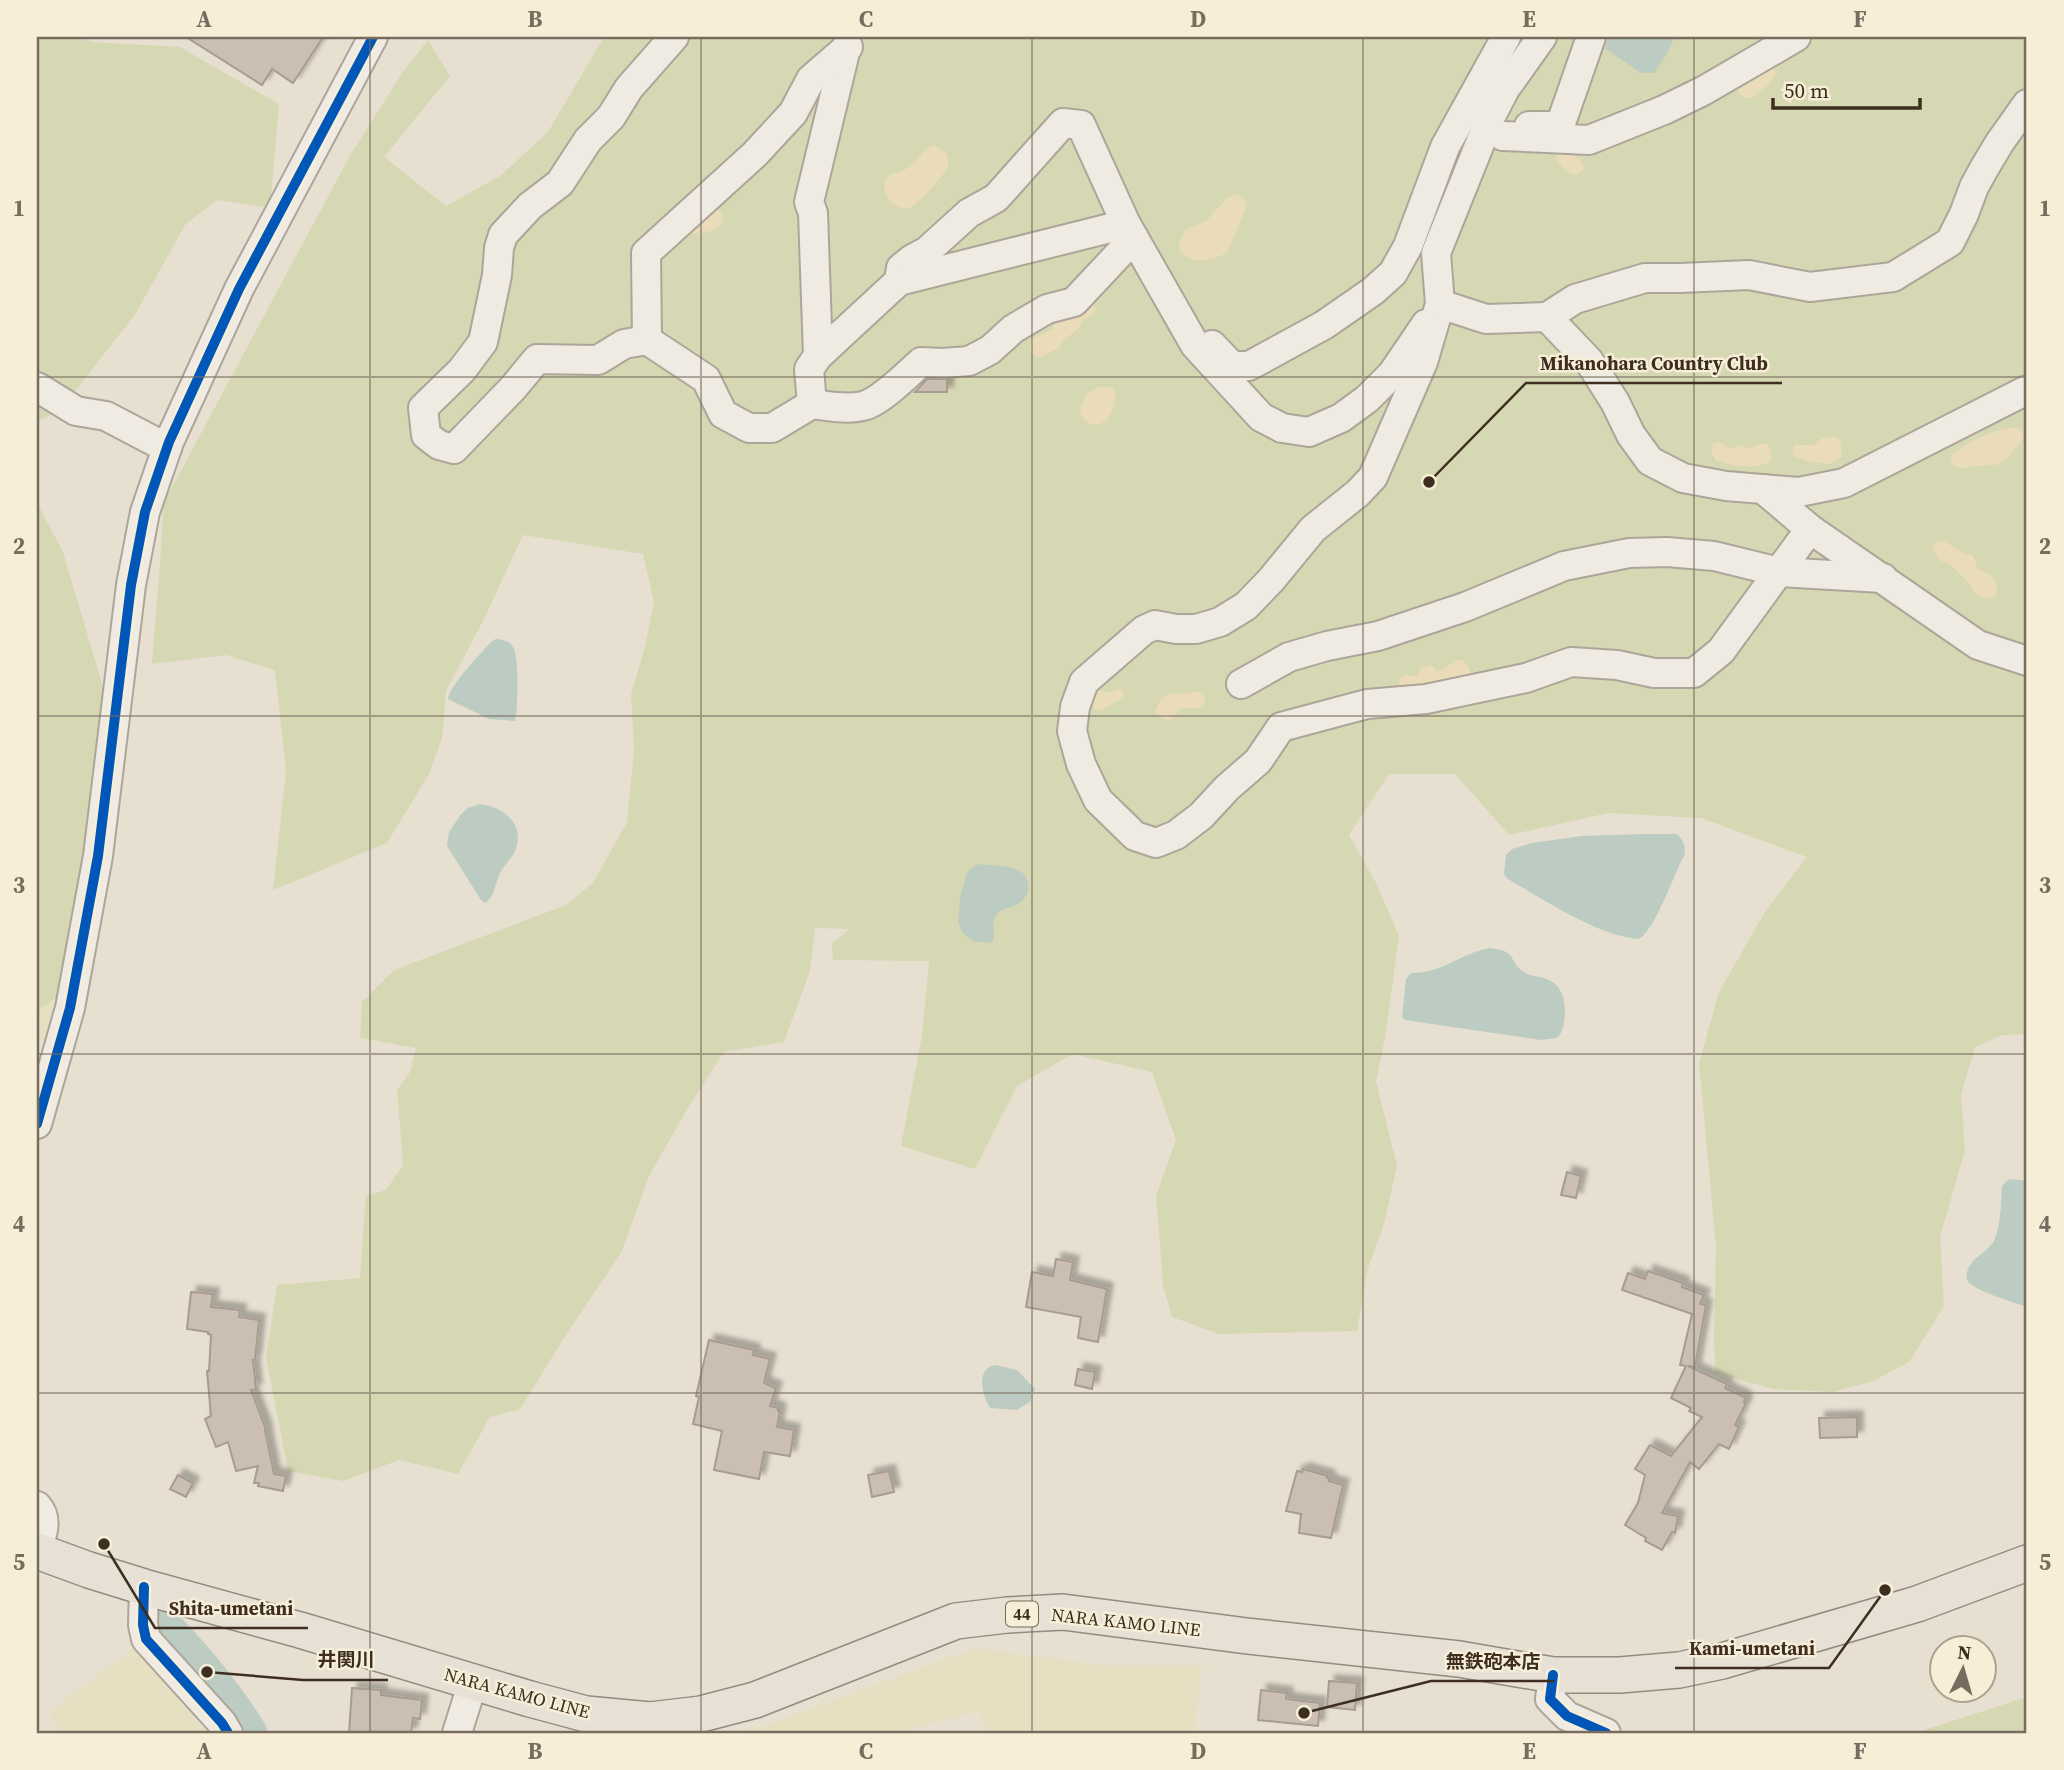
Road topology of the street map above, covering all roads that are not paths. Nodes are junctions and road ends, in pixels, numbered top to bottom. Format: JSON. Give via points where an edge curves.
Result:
{"nodes":[{"id":1,"x":373,"y":37,"type":"edge"},
{"id":2,"x":674,"y":37,"type":"edge"},
{"id":3,"x":1506,"y":37,"type":"edge"},
{"id":4,"x":1542,"y":37,"type":"edge"},
{"id":5,"x":1591,"y":37,"type":"edge"},
{"id":6,"x":1796,"y":37,"type":"edge"},
{"id":7,"x":854,"y":42,"type":"edge"},
{"id":8,"x":2027,"y":104,"type":"edge"},
{"id":9,"x":1130,"y":231,"type":"junction"},
{"id":10,"x":899,"y":281,"type":"junction"},
{"id":11,"x":1162,"y":287,"type":"junction"},
{"id":12,"x":1440,"y":304,"type":"junction"},
{"id":13,"x":1547,"y":317,"type":"junction"},
{"id":14,"x":647,"y":340,"type":"junction"},
{"id":15,"x":818,"y":356,"type":"junction"},
{"id":16,"x":37,"y":387,"type":"edge"},
{"id":17,"x":2027,"y":390,"type":"edge"},
{"id":18,"x":812,"y":404,"type":"junction"},
{"id":19,"x":167,"y":448,"type":"junction"},
{"id":20,"x":1763,"y":489,"type":"junction"},
{"id":21,"x":1810,"y":530,"type":"junction"},
{"id":22,"x":1779,"y":572,"type":"junction"},
{"id":23,"x":1883,"y":578,"type":"junction"},
{"id":24,"x":2027,"y":661,"type":"edge"},
{"id":25,"x":1241,"y":684,"type":"dead end"},
{"id":26,"x":37,"y":1124,"type":"edge"},
{"id":27,"x":37,"y":1506,"type":"edge"},
{"id":28,"x":37,"y":1551,"type":"edge"},
{"id":29,"x":2027,"y":1563,"type":"edge"},
{"id":30,"x":144,"y":1587,"type":"junction"},
{"id":31,"x":1553,"y":1675,"type":"junction"},
{"id":32,"x":473,"y":1682,"type":"junction"},
{"id":33,"x":228,"y":1733,"type":"edge"},
{"id":34,"x":457,"y":1733,"type":"edge"},
{"id":35,"x":1606,"y":1733,"type":"edge"}],
"edges":[{"from":1,"to":19,"type":"street","via":[[239,289]]},
{"from":2,"to":14,"type":"street","via":[[588,140],[559,183],[503,235],[483,342],[423,408],[426,435],[454,449],[537,359],[598,360],[624,344]]},
{"from":3,"to":11,"type":"street","via":[[1445,147],[1408,246],[1393,273],[1373,291],[1285,347],[1249,366],[1232,366]]},
{"from":4,"to":12,"type":"street","via":[[1491,116],[1440,240],[1436,253]]},
{"from":5,"to":6,"type":"street","via":[[1560,126],[1508,128],[1503,136],[1589,140],[1703,91]]},
{"from":7,"to":14,"type":"street","via":[[811,79],[793,113],[755,154],[646,253]]},
{"from":7,"to":15,"type":"street","via":[[810,202]]},
{"from":8,"to":13,"type":"street","via":[[1985,167],[1950,242],[1893,278],[1810,286],[1749,275],[1645,278],[1575,299]]},
{"from":9,"to":10,"type":"street"},
{"from":9,"to":10,"type":"street","via":[[1081,125],[1063,123],[996,198],[969,213],[928,251],[901,268]]},
{"from":9,"to":11,"type":"street"},
{"from":9,"to":18,"type":"street","via":[[1074,302],[1047,309],[969,361],[922,362],[865,406]]},
{"from":10,"to":15,"type":"street"},
{"from":11,"to":12,"type":"street","via":[[1195,345],[1261,417],[1282,428],[1309,432],[1341,418],[1367,399],[1392,374]]},
{"from":12,"to":13,"type":"street","via":[[1486,319]]},
{"from":12,"to":22,"type":"street","via":[[1423,362],[1373,477],[1358,493],[1313,529],[1246,606],[1220,622],[1196,629],[1155,625],[1144,630],[1084,682],[1072,731],[1081,764],[1098,800],[1135,836],[1156,843],[1176,835],[1258,761],[1281,727],[1367,704],[1426,699],[1526,678],[1571,662],[1654,673],[1694,673],[1721,651]]},
{"from":13,"to":20,"type":"street","via":[[1589,361],[1630,435],[1650,461],[1683,478]]},
{"from":14,"to":18,"type":"street","via":[[706,379],[723,414],[749,428],[772,429]]},
{"from":15,"to":18,"type":"street","via":[[809,369]]},
{"from":16,"to":19,"type":"street","via":[[76,411],[106,416]]},
{"from":17,"to":20,"type":"street","via":[[1844,483],[1799,492]]},
{"from":19,"to":26,"type":"street","via":[[145,512],[131,584],[98,856],[70,1008]]},
{"from":20,"to":21,"type":"street"},
{"from":21,"to":22,"type":"street"},
{"from":21,"to":23,"type":"street"},
{"from":22,"to":23,"type":"street"},
{"from":22,"to":25,"type":"street","via":[[1714,556],[1667,552],[1629,553],[1564,566],[1465,607],[1378,636],[1289,657]]},
{"from":23,"to":24,"type":"street","via":[[1978,645]]},
{"from":27,"to":28,"type":"street","via":[[45,1524]]},
{"from":28,"to":30,"type":"main road","name":"NARA KAMO LINE","number":"44"},
{"from":29,"to":31,"type":"main road","name":"NARA KAMO LINE","number":"44","via":[[1917,1604],[1722,1661],[1644,1673]]},
{"from":30,"to":32,"type":"main road","name":"NARA KAMO LINE","number":"44"},
{"from":30,"to":33,"type":"street","via":[[146,1639]]},
{"from":31,"to":32,"type":"main road","name":"NARA KAMO LINE","number":"44","via":[[1459,1659],[1063,1612],[956,1621],[755,1700],[701,1714],[650,1720],[586,1714]]},
{"from":31,"to":35,"type":"street","via":[[1550,1699],[1567,1716]]},
{"from":32,"to":34,"type":"street"}]}
